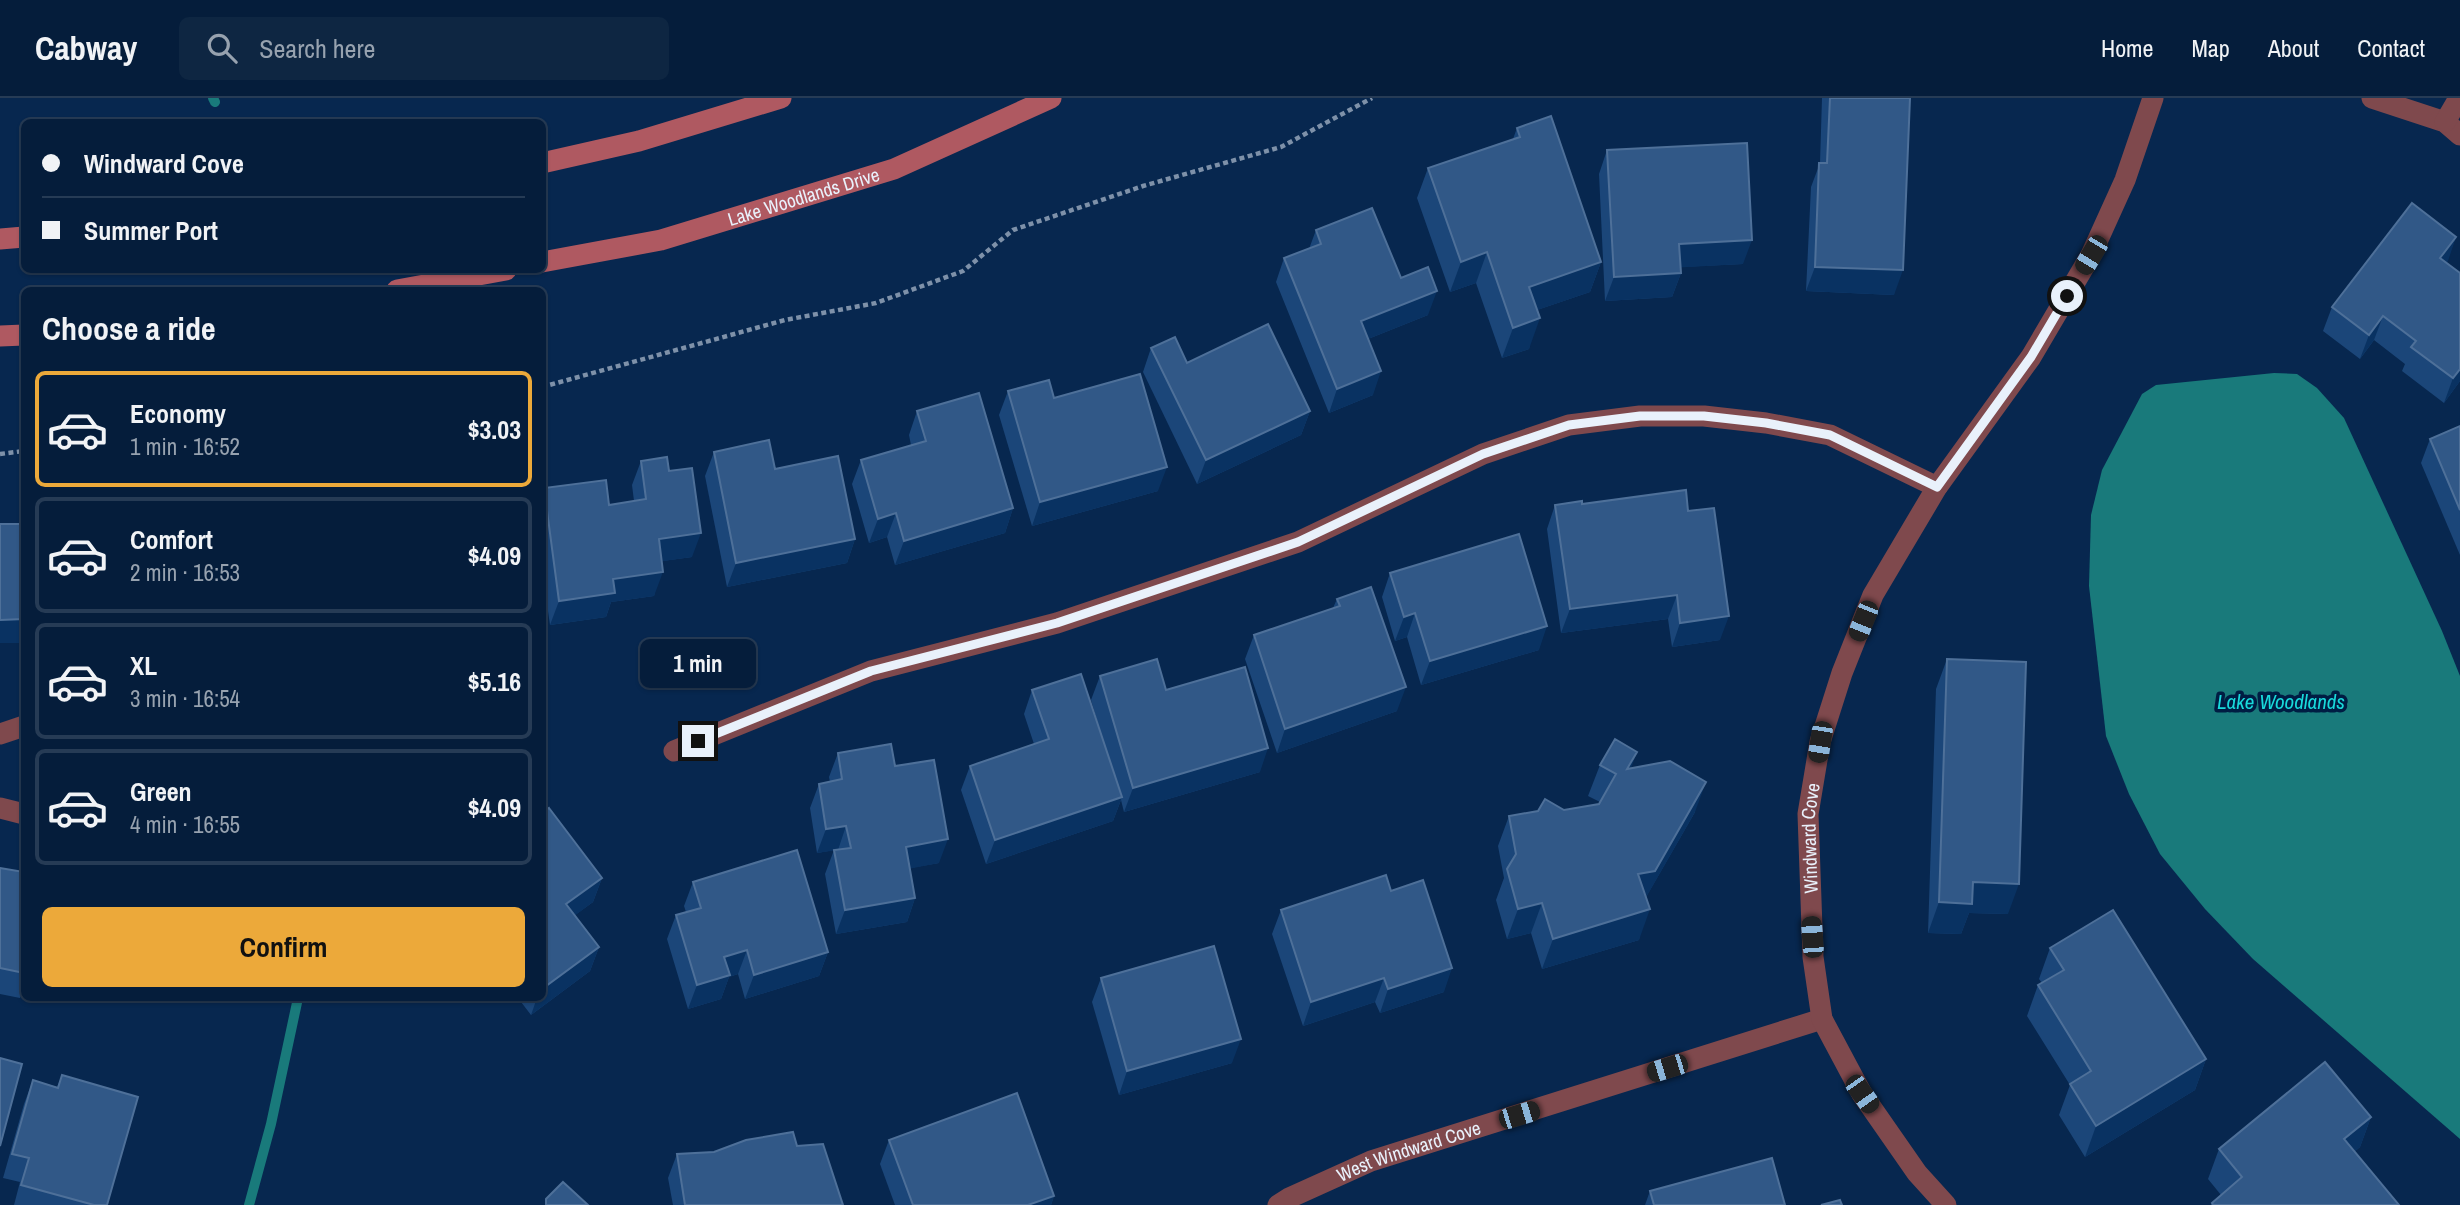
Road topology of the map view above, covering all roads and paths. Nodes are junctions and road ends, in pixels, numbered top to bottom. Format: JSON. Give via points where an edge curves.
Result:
{"nodes":[{"id":1,"x":781,"y":98,"type":"edge"},
{"id":2,"x":1051,"y":98,"type":"edge"},
{"id":3,"x":1371,"y":98,"type":"edge"},
{"id":4,"x":2153,"y":98,"type":"edge"},
{"id":5,"x":2372,"y":98,"type":"edge"},
{"id":6,"x":2459,"y":98,"type":"edge"},
{"id":7,"x":2452,"y":129,"type":"edge"},
{"id":8,"x":546,"y":162,"type":"edge"},
{"id":9,"x":21,"y":237,"type":"edge"},
{"id":10,"x":0,"y":239,"type":"edge"},
{"id":11,"x":546,"y":261,"type":"edge"},
{"id":12,"x":490,"y":273,"type":"edge"},
{"id":13,"x":413,"y":287,"type":"edge"},
{"id":14,"x":21,"y":335,"type":"edge"},
{"id":15,"x":0,"y":337,"type":"edge"},
{"id":16,"x":546,"y":386,"type":"edge"},
{"id":17,"x":21,"y":451,"type":"edge"},
{"id":18,"x":0,"y":454,"type":"edge"},
{"id":19,"x":1937,"y":487,"type":"junction"},
{"id":20,"x":21,"y":727,"type":"edge"},
{"id":21,"x":0,"y":734,"type":"edge"},
{"id":22,"x":674,"y":751,"type":"dead end"},
{"id":23,"x":0,"y":808,"type":"edge"},
{"id":24,"x":21,"y":813,"type":"edge"},
{"id":25,"x":1822,"y":1019,"type":"junction"},
{"id":26,"x":1278,"y":1205,"type":"edge"},
{"id":27,"x":1946,"y":1205,"type":"edge"}],
"edges":[{"from":1,"to":8,"type":"main road","via":[[639,141]]},
{"from":2,"to":11,"type":"main road","name":"Lake Woodlands Drive","via":[[894,169],[661,240]]},
{"from":3,"to":16,"type":"path","via":[[1282,147],[1143,186],[1013,230],[963,271],[876,303],[785,320]]},
{"from":4,"to":19,"type":"street","name":"Windward Cove","via":[[2125,180],[2091,255],[2031,357]]},
{"from":5,"to":7,"type":"street"},
{"from":6,"to":7,"type":"street"},
{"from":9,"to":10,"type":"main road"},
{"from":12,"to":13,"type":"main road"},
{"from":14,"to":15,"type":"main road"},
{"from":17,"to":18,"type":"path"},
{"from":19,"to":22,"type":"street","via":[[1830,435],[1766,423],[1704,416],[1640,416],[1569,425],[1483,454],[1298,542],[1057,623],[871,671]]},
{"from":19,"to":25,"type":"street","name":"Windward Cove","via":[[1873,595],[1820,742],[1808,814],[1813,957]]},
{"from":20,"to":21,"type":"street"},
{"from":23,"to":24,"type":"street"},
{"from":25,"to":26,"type":"street","name":"West Windward Cove","via":[[1371,1161]]},
{"from":25,"to":27,"type":"street","name":"Windward Cove","via":[[1862,1094],[1917,1173]]}]}
